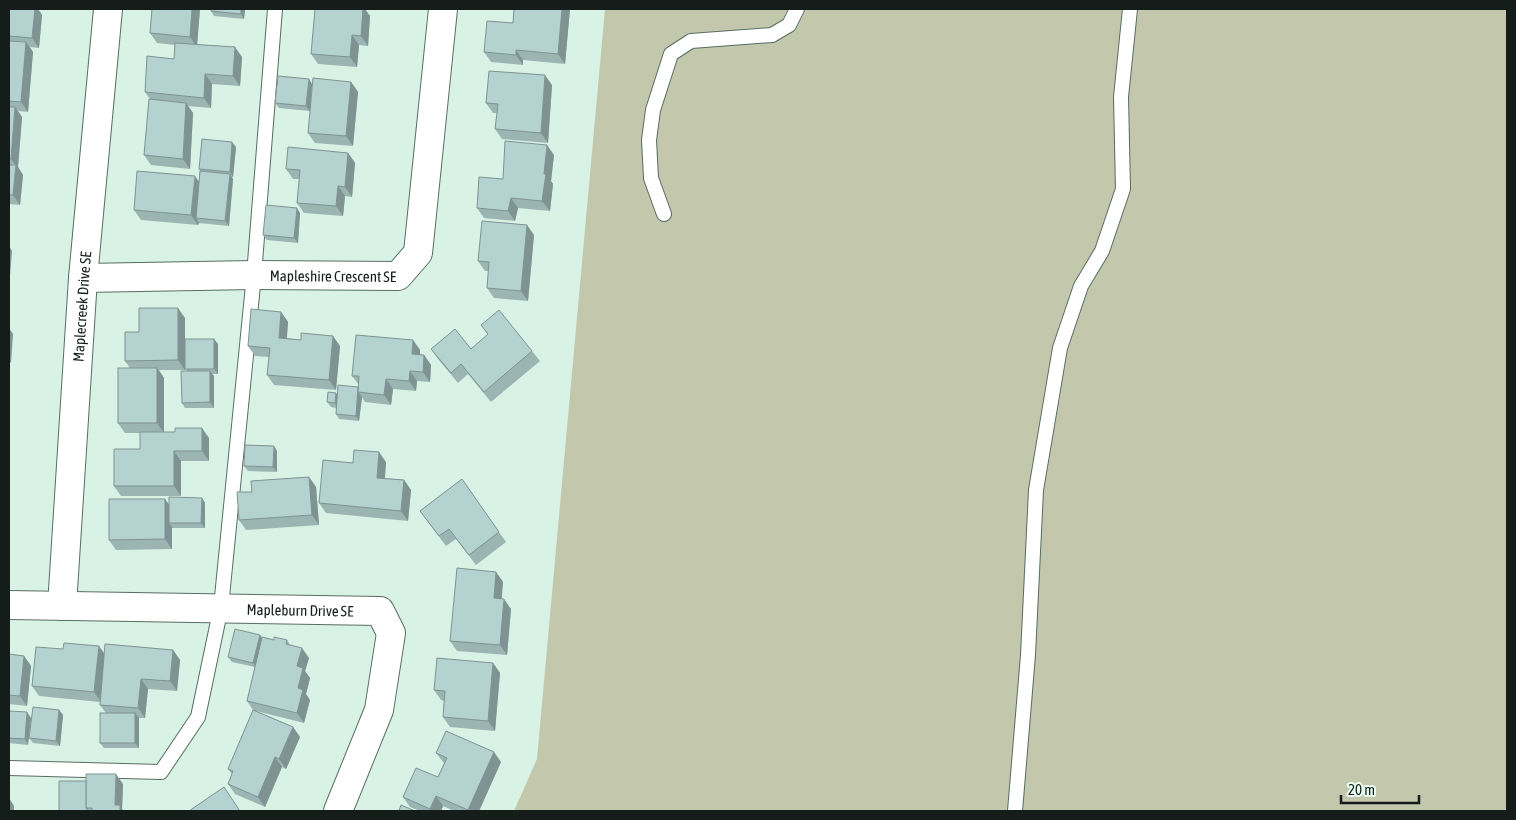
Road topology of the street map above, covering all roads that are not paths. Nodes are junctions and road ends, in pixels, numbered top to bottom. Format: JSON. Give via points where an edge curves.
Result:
{"nodes":[{"id":1,"x":108,"y":9,"type":"edge"},
{"id":2,"x":275,"y":9,"type":"edge"},
{"id":3,"x":443,"y":9,"type":"edge"},
{"id":4,"x":797,"y":9,"type":"edge"},
{"id":5,"x":1130,"y":9,"type":"edge"},
{"id":6,"x":664,"y":214,"type":"dead end"},
{"id":7,"x":254,"y":275,"type":"junction"},
{"id":8,"x":83,"y":278,"type":"junction"},
{"id":9,"x":9,"y":604,"type":"edge"},
{"id":10,"x":62,"y":606,"type":"junction"},
{"id":11,"x":221,"y":608,"type":"junction"},
{"id":12,"x":9,"y":768,"type":"edge"},
{"id":13,"x":338,"y":811,"type":"edge"},
{"id":14,"x":1015,"y":811,"type":"edge"}],
"edges":[{"from":1,"to":8,"type":"street","name":"Maplecreek Drive SE"},
{"from":2,"to":7,"type":"lane"},
{"from":3,"to":7,"type":"street","name":"Mapleshire Crescent SE","via":[[418,253],[398,276]]},
{"from":4,"to":6,"type":"lane","via":[[789,25],[772,35],[691,41],[671,54],[652,110],[649,140],[651,178]]},
{"from":5,"to":14,"type":"lane","via":[[1121,97],[1123,189],[1102,251],[1081,286],[1060,348],[1036,490],[1028,655]]},
{"from":7,"to":8,"type":"street","name":"Mapleshire Crescent SE"},
{"from":7,"to":11,"type":"lane"},
{"from":8,"to":10,"type":"street","name":"Maplecreek Drive SE"},
{"from":9,"to":10,"type":"street","name":"Mapleburn Drive SE"},
{"from":10,"to":11,"type":"street","name":"Mapleburn Drive SE"},
{"from":11,"to":12,"type":"lane","via":[[198,717],[161,772]]},
{"from":11,"to":13,"type":"street","name":"Mapleburn Drive SE","via":[[380,611],[391,633],[379,710]]}]}
